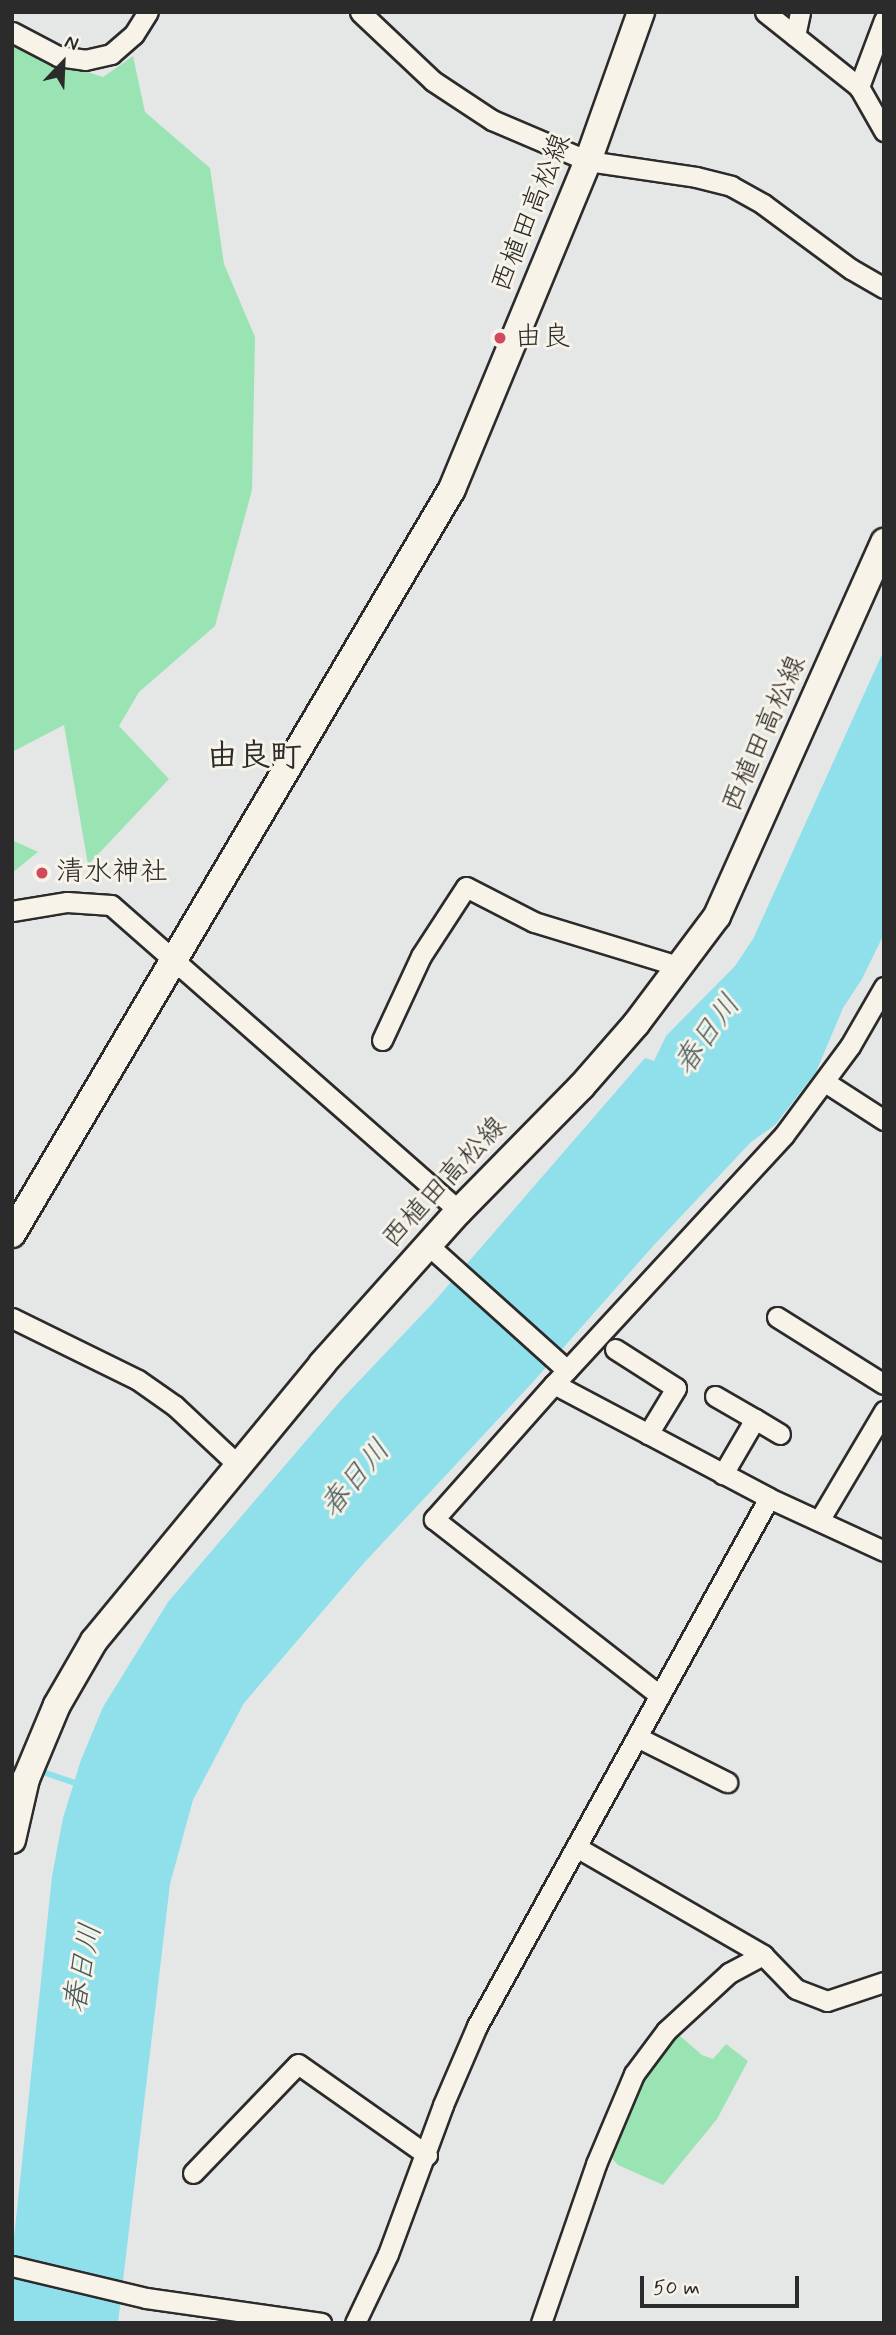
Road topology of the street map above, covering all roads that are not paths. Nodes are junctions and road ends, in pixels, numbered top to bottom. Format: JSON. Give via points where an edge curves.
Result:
{"nodes":[{"id":1,"x":148,"y":12,"type":"edge"},
{"id":2,"x":360,"y":12,"type":"edge"},
{"id":3,"x":641,"y":12,"type":"edge"},
{"id":4,"x":765,"y":12,"type":"edge"},
{"id":5,"x":800,"y":12,"type":"edge"},
{"id":6,"x":884,"y":20,"type":"edge"},
{"id":7,"x":12,"y":32,"type":"edge"},
{"id":8,"x":795,"y":36,"type":"junction"},
{"id":9,"x":859,"y":87,"type":"junction"},
{"id":10,"x":884,"y":131,"type":"edge"},
{"id":11,"x":588,"y":161,"type":"junction"},
{"id":12,"x":884,"y":288,"type":"edge"},
{"id":13,"x":884,"y":542,"type":"edge"},
{"id":14,"x":12,"y":911,"type":"edge"},
{"id":15,"x":174,"y":957,"type":"junction"},
{"id":16,"x":681,"y":967,"type":"junction"},
{"id":17,"x":884,"y":987,"type":"edge"},
{"id":18,"x":382,"y":1040,"type":"dead end"},
{"id":19,"x":825,"y":1082,"type":"junction"},
{"id":20,"x":884,"y":1120,"type":"edge"},
{"id":21,"x":459,"y":1211,"type":"junction"},
{"id":22,"x":12,"y":1234,"type":"edge"},
{"id":23,"x":428,"y":1245,"type":"junction"},
{"id":24,"x":777,"y":1317,"type":"dead end"},
{"id":25,"x":12,"y":1318,"type":"edge"},
{"id":26,"x":615,"y":1349,"type":"dead end"},
{"id":27,"x":560,"y":1377,"type":"junction"},
{"id":28,"x":884,"y":1384,"type":"edge"},
{"id":29,"x":715,"y":1396,"type":"dead end"},
{"id":30,"x":884,"y":1411,"type":"edge"},
{"id":31,"x":755,"y":1419,"type":"junction"},
{"id":32,"x":648,"y":1434,"type":"junction"},
{"id":33,"x":780,"y":1434,"type":"dead end"},
{"id":34,"x":237,"y":1464,"type":"junction"},
{"id":35,"x":723,"y":1474,"type":"junction"},
{"id":36,"x":769,"y":1498,"type":"junction"},
{"id":37,"x":820,"y":1519,"type":"junction"},
{"id":38,"x":884,"y":1551,"type":"edge"},
{"id":39,"x":659,"y":1695,"type":"junction"},
{"id":40,"x":637,"y":1737,"type":"junction"},
{"id":41,"x":727,"y":1782,"type":"dead end"},
{"id":42,"x":12,"y":1840,"type":"edge"},
{"id":43,"x":578,"y":1848,"type":"junction"},
{"id":44,"x":763,"y":1955,"type":"junction"},
{"id":45,"x":884,"y":1982,"type":"edge"},
{"id":46,"x":427,"y":2155,"type":"junction"},
{"id":47,"x":193,"y":2172,"type":"dead end"},
{"id":48,"x":12,"y":2266,"type":"edge"},
{"id":49,"x":321,"y":2323,"type":"edge"},
{"id":50,"x":355,"y":2323,"type":"edge"},
{"id":51,"x":541,"y":2323,"type":"edge"}],
"edges":[{"from":1,"to":7,"type":"street","via":[[134,34],[111,54],[85,60],[58,56]]},
{"from":2,"to":11,"type":"street","via":[[433,81],[470,108]]},
{"from":3,"to":11,"type":"main road","name":"西植田高松線"},
{"from":4,"to":8,"type":"street"},
{"from":5,"to":8,"type":"street"},
{"from":6,"to":9,"type":"street"},
{"from":8,"to":9,"type":"street"},
{"from":9,"to":10,"type":"street"},
{"from":11,"to":12,"type":"street","via":[[731,186]]},
{"from":11,"to":15,"type":"main road","name":"西植田高松線","via":[[452,489]]},
{"from":13,"to":16,"type":"main road","name":"西植田高松線","via":[[717,916]]},
{"from":14,"to":15,"type":"street","via":[[67,902],[111,905]]},
{"from":15,"to":21,"type":"street"},
{"from":15,"to":22,"type":"main road","name":"西植田高松線"},
{"from":16,"to":18,"type":"street","via":[[534,922],[466,887],[421,956]]},
{"from":16,"to":21,"type":"main road","name":"西植田高松線","via":[[581,1087]]},
{"from":17,"to":19,"type":"street"},
{"from":19,"to":20,"type":"street"},
{"from":19,"to":27,"type":"street","via":[[783,1135]]},
{"from":21,"to":23,"type":"main road","name":"西植田高松線"},
{"from":23,"to":27,"type":"street"},
{"from":23,"to":34,"type":"main road","name":"西植田高松線"},
{"from":24,"to":28,"type":"street"},
{"from":25,"to":34,"type":"street","via":[[138,1380],[175,1406]]},
{"from":26,"to":32,"type":"street","via":[[676,1388]]},
{"from":27,"to":32,"type":"street"},
{"from":27,"to":39,"type":"street","via":[[433,1519]]},
{"from":29,"to":31,"type":"street"},
{"from":30,"to":37,"type":"street"},
{"from":31,"to":33,"type":"street"},
{"from":31,"to":35,"type":"street"},
{"from":32,"to":35,"type":"street"},
{"from":34,"to":42,"type":"main road","name":"西植田高松線","via":[[94,1641],[57,1705],[26,1779]]},
{"from":35,"to":36,"type":"street"},
{"from":36,"to":37,"type":"street"},
{"from":36,"to":39,"type":"street"},
{"from":37,"to":38,"type":"street"},
{"from":39,"to":40,"type":"street"},
{"from":40,"to":41,"type":"street"},
{"from":40,"to":43,"type":"street"},
{"from":43,"to":44,"type":"street"},
{"from":43,"to":46,"type":"street","via":[[477,2026]]},
{"from":44,"to":45,"type":"street","via":[[796,1989],[827,2001]]},
{"from":44,"to":51,"type":"street","via":[[720,1981],[666,2031],[634,2074],[596,2164]]},
{"from":46,"to":47,"type":"street","via":[[298,2064]]},
{"from":46,"to":50,"type":"street"},
{"from":48,"to":49,"type":"street","via":[[146,2298]]}]}
